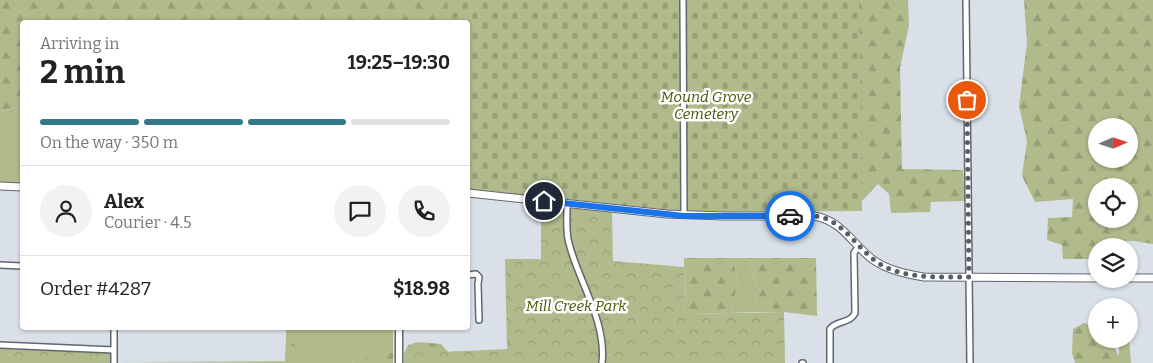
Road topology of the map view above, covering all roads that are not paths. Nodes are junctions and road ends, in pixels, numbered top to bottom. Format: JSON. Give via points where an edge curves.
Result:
{"nodes":[{"id":1,"x":683,"y":0,"type":"edge"},
{"id":2,"x":966,"y":0,"type":"edge"},
{"id":3,"x":0,"y":186,"type":"edge"},
{"id":4,"x":20,"y":187,"type":"edge"},
{"id":5,"x":470,"y":193,"type":"edge"},
{"id":6,"x":567,"y":204,"type":"junction"},
{"id":7,"x":684,"y":216,"type":"junction"},
{"id":8,"x":858,"y":246,"type":"junction"},
{"id":9,"x":0,"y":265,"type":"edge"},
{"id":10,"x":20,"y":266,"type":"edge"},
{"id":11,"x":470,"y":275,"type":"edge"},
{"id":12,"x":969,"y":277,"type":"junction"},
{"id":13,"x":1088,"y":278,"type":"edge"},
{"id":14,"x":1138,"y":278,"type":"edge"},
{"id":15,"x":1153,"y":278,"type":"edge"},
{"id":16,"x":479,"y":320,"type":"dead end"},
{"id":17,"x":114,"y":330,"type":"edge"},
{"id":18,"x":399,"y":330,"type":"edge"},
{"id":19,"x":0,"y":345,"type":"edge"},
{"id":20,"x":114,"y":350,"type":"junction"},
{"id":21,"x":114,"y":363,"type":"edge"},
{"id":22,"x":399,"y":363,"type":"edge"},
{"id":23,"x":602,"y":363,"type":"edge"},
{"id":24,"x":830,"y":363,"type":"edge"},
{"id":25,"x":970,"y":363,"type":"edge"}],
"edges":[{"from":1,"to":7,"type":"street"},
{"from":2,"to":12,"type":"street"},
{"from":3,"to":4,"type":"main road"},
{"from":5,"to":6,"type":"main road"},
{"from":6,"to":7,"type":"main road"},
{"from":6,"to":23,"type":"street","via":[[568,238],[592,305],[601,342]]},
{"from":7,"to":8,"type":"main road","via":[[814,216],[838,226]]},
{"from":8,"to":12,"type":"main road","via":[[873,260],[898,272],[924,277]]},
{"from":8,"to":24,"type":"street","via":[[854,253],[855,313],[851,319],[836,323],[830,329]]},
{"from":9,"to":10,"type":"street"},
{"from":11,"to":16,"type":"street","via":[[478,274]]},
{"from":12,"to":13,"type":"main road"},
{"from":12,"to":25,"type":"street"},
{"from":14,"to":15,"type":"main road"},
{"from":17,"to":20,"type":"street"},
{"from":18,"to":22,"type":"street"},
{"from":19,"to":20,"type":"street"},
{"from":20,"to":21,"type":"street"}]}
